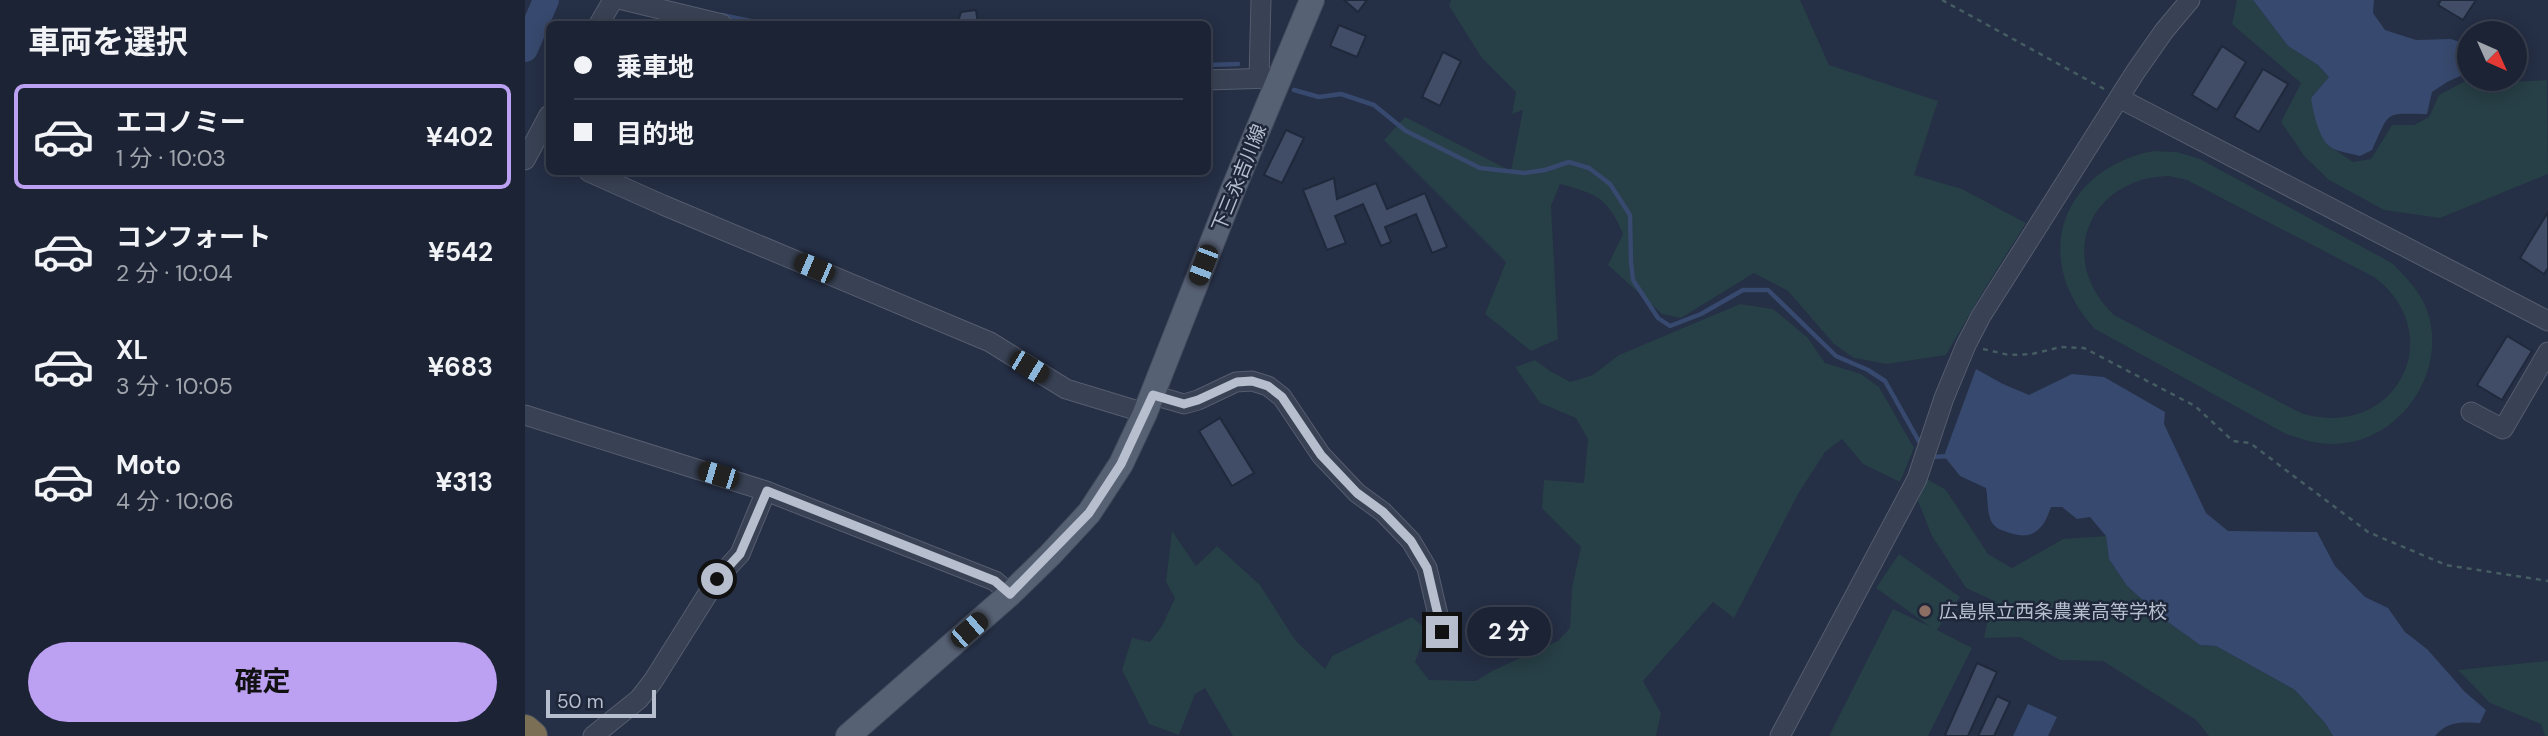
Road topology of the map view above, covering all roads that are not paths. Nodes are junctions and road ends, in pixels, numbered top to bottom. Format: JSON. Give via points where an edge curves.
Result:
{"nodes":[{"id":1,"x":613,"y":0,"type":"edge"},
{"id":2,"x":623,"y":0,"type":"edge"},
{"id":3,"x":1261,"y":0,"type":"edge"},
{"id":4,"x":1312,"y":0,"type":"edge"},
{"id":5,"x":2190,"y":0,"type":"edge"},
{"id":6,"x":601,"y":21,"type":"edge"},
{"id":7,"x":710,"y":21,"type":"edge"},
{"id":8,"x":1270,"y":78,"type":"junction"},
{"id":9,"x":1211,"y":80,"type":"edge"},
{"id":10,"x":2119,"y":97,"type":"junction"},
{"id":11,"x":546,"y":124,"type":"edge"},
{"id":12,"x":536,"y":153,"type":"edge"},
{"id":13,"x":596,"y":175,"type":"edge"},
{"id":14,"x":2548,"y":321,"type":"edge"},
{"id":15,"x":2548,"y":352,"type":"edge"},
{"id":16,"x":1149,"y":404,"type":"junction"},
{"id":17,"x":2471,"y":412,"type":"dead end"},
{"id":18,"x":525,"y":415,"type":"edge"},
{"id":19,"x":767,"y":491,"type":"junction"},
{"id":20,"x":1010,"y":594,"type":"junction"},
{"id":21,"x":1442,"y":632,"type":"dead end"},
{"id":22,"x":525,"y":730,"type":"edge"},
{"id":23,"x":532,"y":736,"type":"edge"},
{"id":24,"x":593,"y":736,"type":"edge"},
{"id":25,"x":848,"y":736,"type":"edge"},
{"id":26,"x":1781,"y":736,"type":"edge"}],
"edges":[{"from":1,"to":6,"type":"street"},
{"from":2,"to":7,"type":"street"},
{"from":3,"to":8,"type":"street"},
{"from":4,"to":8,"type":"main road","name":"下三永吉川線"},
{"from":5,"to":10,"type":"street"},
{"from":8,"to":9,"type":"street"},
{"from":8,"to":16,"type":"main road","name":"下三永吉川線","via":[[1234,187]]},
{"from":10,"to":14,"type":"street"},
{"from":10,"to":26,"type":"street","via":[[1981,316],[1917,478]]},
{"from":11,"to":12,"type":"street"},
{"from":13,"to":16,"type":"street","via":[[990,342],[1066,389]]},
{"from":15,"to":17,"type":"street","via":[[2503,429]]},
{"from":16,"to":20,"type":"main road","name":"下三永吉川線","via":[[1121,464],[1089,513]]},
{"from":16,"to":21,"type":"street","via":[[1184,404],[1237,382],[1268,386],[1282,397],[1321,455],[1411,541],[1427,568]]},
{"from":18,"to":19,"type":"street"},
{"from":19,"to":20,"type":"street","via":[[995,581]]},
{"from":19,"to":24,"type":"street","via":[[740,554],[717,579],[653,681],[639,699]]},
{"from":20,"to":25,"type":"main road","name":"下三永吉川線"},
{"from":22,"to":23,"type":"highway"}]}
